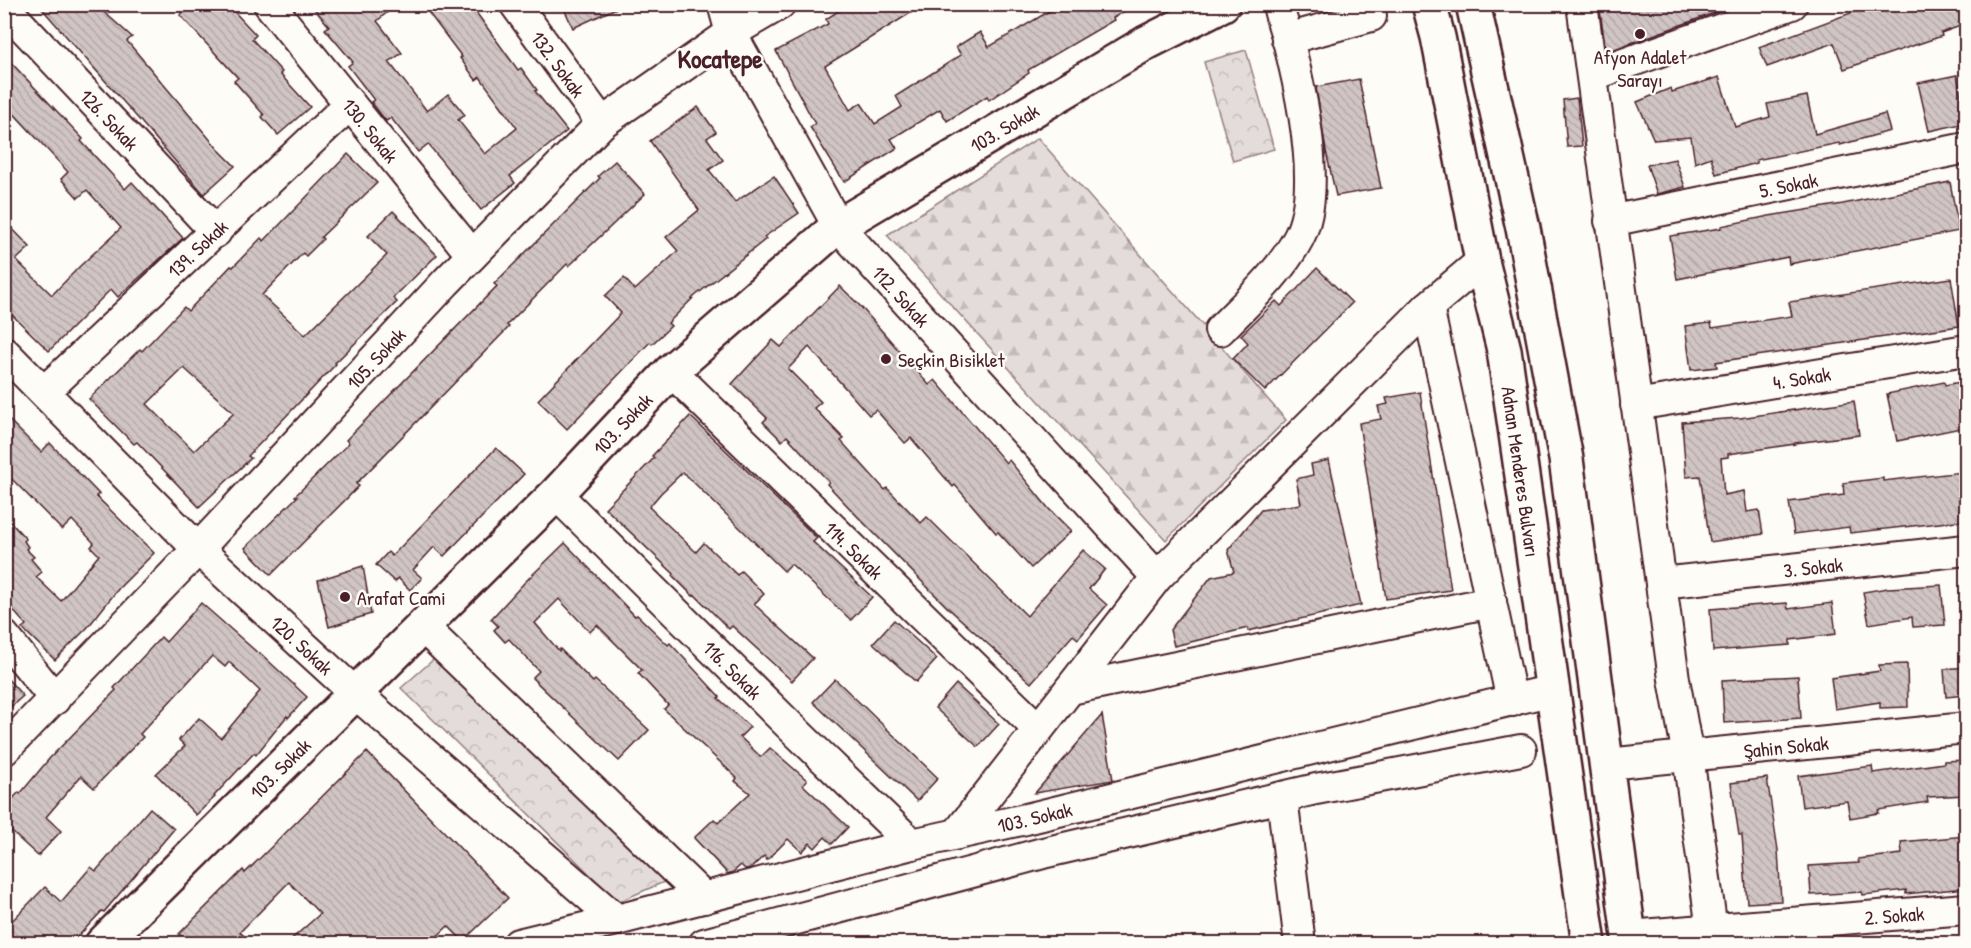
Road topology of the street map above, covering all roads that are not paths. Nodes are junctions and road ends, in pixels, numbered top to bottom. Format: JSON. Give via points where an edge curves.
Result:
{"nodes":[{"id":1,"x":269,"y":4,"type":"edge"},
{"id":2,"x":515,"y":4,"type":"edge"},
{"id":3,"x":723,"y":4,"type":"edge"},
{"id":4,"x":780,"y":4,"type":"edge"},
{"id":5,"x":1222,"y":4,"type":"edge"},
{"id":6,"x":1278,"y":4,"type":"edge"},
{"id":7,"x":1429,"y":4,"type":"edge"},
{"id":8,"x":1473,"y":4,"type":"edge"},
{"id":9,"x":1582,"y":4,"type":"edge"},
{"id":10,"x":1792,"y":4,"type":"edge"},
{"id":11,"x":4,"y":7,"type":"edge"},
{"id":12,"x":1371,"y":16,"type":"dead end"},
{"id":13,"x":731,"y":33,"type":"junction"},
{"id":14,"x":1287,"y":39,"type":"junction"},
{"id":15,"x":1593,"y":75,"type":"junction"},
{"id":16,"x":350,"y":104,"type":"junction"},
{"id":17,"x":602,"y":123,"type":"junction"},
{"id":18,"x":1966,"y":148,"type":"edge"},
{"id":19,"x":1610,"y":221,"type":"junction"},
{"id":20,"x":838,"y":226,"type":"junction"},
{"id":21,"x":216,"y":232,"type":"junction"},
{"id":22,"x":472,"y":255,"type":"junction"},
{"id":23,"x":1482,"y":261,"type":"junction"},
{"id":24,"x":1428,"y":307,"type":"junction"},
{"id":25,"x":1220,"y":330,"type":"dead end"},
{"id":26,"x":1966,"y":350,"type":"edge"},
{"id":27,"x":4,"y":351,"type":"edge"},
{"id":28,"x":671,"y":371,"type":"junction"},
{"id":29,"x":44,"y":392,"type":"junction"},
{"id":30,"x":1636,"y":405,"type":"junction"},
{"id":31,"x":556,"y":494,"type":"junction"},
{"id":32,"x":198,"y":549,"type":"junction"},
{"id":33,"x":1966,"y":550,"type":"edge"},
{"id":34,"x":1157,"y":578,"type":"junction"},
{"id":35,"x":1660,"y":583,"type":"junction"},
{"id":36,"x":1491,"y":602,"type":"junction"},
{"id":37,"x":422,"y":626,"type":"junction"},
{"id":38,"x":4,"y":636,"type":"edge"},
{"id":39,"x":1070,"y":688,"type":"junction"},
{"id":40,"x":1553,"y":690,"type":"junction"},
{"id":41,"x":355,"y":693,"type":"junction"},
{"id":42,"x":55,"y":699,"type":"junction"},
{"id":43,"x":1512,"y":701,"type":"junction"},
{"id":44,"x":1966,"y":728,"type":"edge"},
{"id":45,"x":1038,"y":729,"type":"junction"},
{"id":46,"x":4,"y":750,"type":"edge"},
{"id":47,"x":1521,"y":750,"type":"dead end"},
{"id":48,"x":1688,"y":756,"type":"junction"},
{"id":49,"x":1607,"y":764,"type":"junction"},
{"id":50,"x":1282,"y":797,"type":"junction"},
{"id":51,"x":957,"y":834,"type":"junction"},
{"id":52,"x":912,"y":844,"type":"junction"},
{"id":53,"x":704,"y":898,"type":"junction"},
{"id":54,"x":1966,"y":909,"type":"edge"},
{"id":55,"x":617,"y":920,"type":"junction"},
{"id":56,"x":1713,"y":936,"type":"edge"},
{"id":57,"x":1630,"y":940,"type":"edge"},
{"id":58,"x":102,"y":944,"type":"edge"},
{"id":59,"x":518,"y":944,"type":"edge"},
{"id":60,"x":704,"y":944,"type":"edge"},
{"id":61,"x":1300,"y":944,"type":"edge"},
{"id":62,"x":1590,"y":944,"type":"edge"}],
"edges":[{"from":1,"to":16,"type":"street","name":"130. Sokak"},
{"from":2,"to":17,"type":"street","name":"132. Sokak"},
{"from":3,"to":13,"type":"street","name":"112. Sokak"},
{"from":4,"to":13,"type":"street","name":"105. Sokak"},
{"from":5,"to":20,"type":"main road","name":"103. Sokak","via":[[1146,43]]},
{"from":6,"to":14,"type":"street"},
{"from":7,"to":23,"type":"main road","name":"Adnan Menderes Bulvarı"},
{"from":8,"to":49,"type":"main road","via":[[1523,228],[1566,459]]},
{"from":9,"to":15,"type":"street"},
{"from":10,"to":15,"type":"street"},
{"from":11,"to":21,"type":"street","name":"126. Sokak"},
{"from":12,"to":14,"type":"street"},
{"from":13,"to":17,"type":"street","name":"105. Sokak"},
{"from":13,"to":20,"type":"street","name":"112. Sokak"},
{"from":14,"to":25,"type":"street","via":[[1306,138],[1308,208],[1299,238],[1275,273]]},
{"from":15,"to":19,"type":"street"},
{"from":16,"to":21,"type":"street","name":"139. Sokak"},
{"from":16,"to":22,"type":"street","name":"130. Sokak"},
{"from":17,"to":22,"type":"street","name":"105. Sokak"},
{"from":18,"to":19,"type":"street","name":"5. Sokak"},
{"from":19,"to":30,"type":"street"},
{"from":20,"to":28,"type":"main road","name":"103. Sokak"},
{"from":20,"to":34,"type":"street","name":"112. Sokak"},
{"from":21,"to":29,"type":"street","name":"139. Sokak"},
{"from":22,"to":32,"type":"street","name":"105. Sokak"},
{"from":23,"to":24,"type":"street"},
{"from":23,"to":40,"type":"main road","name":"Adnan Menderes Bulvarı","via":[[1504,350]]},
{"from":24,"to":34,"type":"street"},
{"from":24,"to":36,"type":"street"},
{"from":26,"to":30,"type":"street","name":"4. Sokak"},
{"from":27,"to":29,"type":"street","name":"120. Sokak"},
{"from":28,"to":31,"type":"main road","name":"103. Sokak"},
{"from":28,"to":45,"type":"street","name":"114. Sokak"},
{"from":29,"to":32,"type":"street","name":"120. Sokak"},
{"from":30,"to":35,"type":"street"},
{"from":31,"to":37,"type":"main road","name":"103. Sokak"},
{"from":31,"to":52,"type":"street","name":"116. Sokak"},
{"from":32,"to":41,"type":"street","name":"120. Sokak"},
{"from":32,"to":42,"type":"street","name":"105. Sokak"},
{"from":33,"to":35,"type":"street","name":"3. Sokak"},
{"from":34,"to":39,"type":"street"},
{"from":35,"to":48,"type":"street"},
{"from":36,"to":39,"type":"street"},
{"from":36,"to":43,"type":"street"},
{"from":37,"to":41,"type":"main road","name":"103. Sokak"},
{"from":37,"to":53,"type":"street"},
{"from":38,"to":42,"type":"street"},
{"from":39,"to":45,"type":"street"},
{"from":40,"to":43,"type":"street","name":"103. Sokak"},
{"from":40,"to":62,"type":"main road","name":"Adnan Menderes Bulvarı"},
{"from":41,"to":55,"type":"street","name":"120. Sokak"},
{"from":41,"to":58,"type":"main road","name":"103. Sokak"},
{"from":42,"to":46,"type":"street","name":"105. Sokak"},
{"from":43,"to":51,"type":"street","name":"103. Sokak"},
{"from":44,"to":48,"type":"street","name":"Şahin Sokak"},
{"from":45,"to":51,"type":"street"},
{"from":47,"to":50,"type":"street"},
{"from":48,"to":49,"type":"street","name":"Şahin Sokak"},
{"from":48,"to":56,"type":"street"},
{"from":49,"to":57,"type":"main road"},
{"from":50,"to":60,"type":"street","via":[[1042,853]]},
{"from":50,"to":61,"type":"street"},
{"from":51,"to":52,"type":"street","name":"103. Sokak"},
{"from":52,"to":53,"type":"street","name":"103. Sokak"},
{"from":53,"to":55,"type":"street","name":"103. Sokak"},
{"from":54,"to":56,"type":"street","name":"2. Sokak"},
{"from":55,"to":59,"type":"street","name":"103. Sokak"},
{"from":56,"to":57,"type":"street","name":"2. Sokak"}]}
